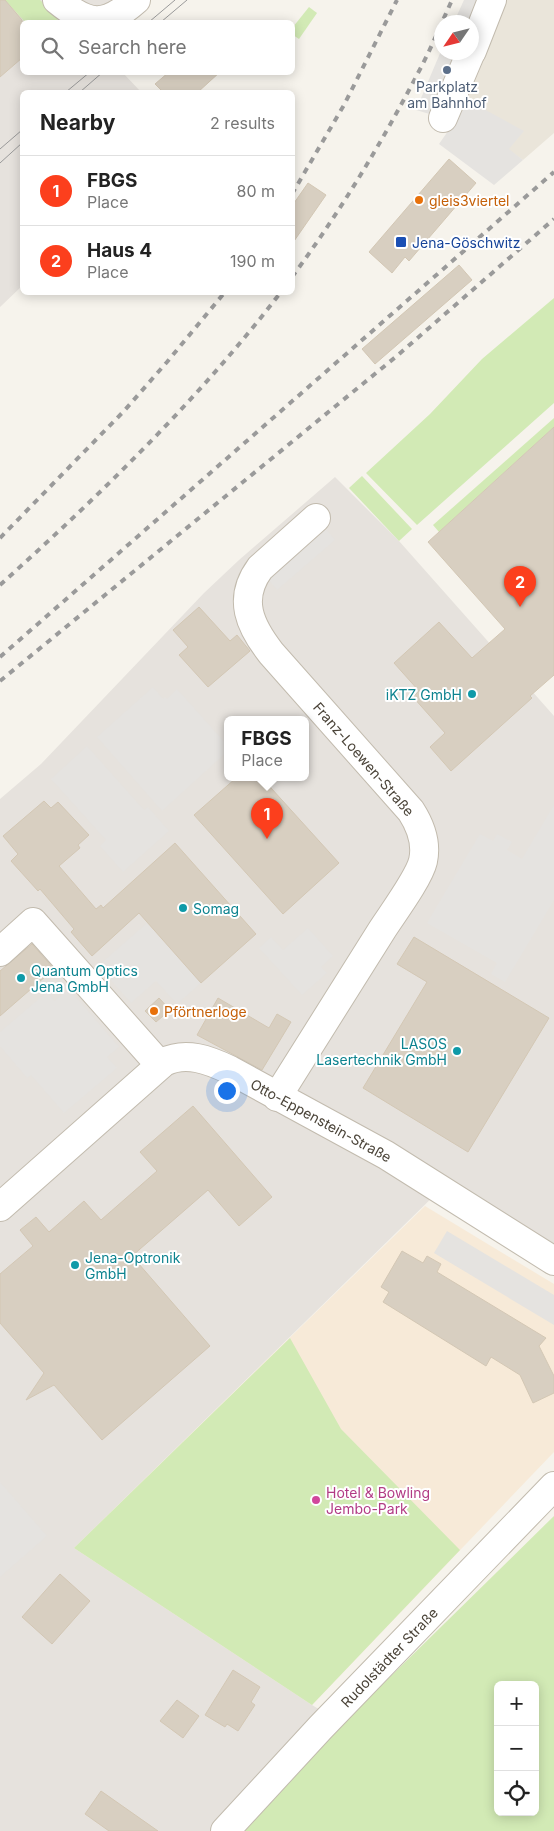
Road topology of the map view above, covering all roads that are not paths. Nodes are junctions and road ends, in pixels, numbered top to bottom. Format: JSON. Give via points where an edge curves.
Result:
{"nodes":[{"id":1,"x":57,"y":0,"type":"edge"},
{"id":2,"x":136,"y":0,"type":"edge"},
{"id":3,"x":492,"y":0,"type":"edge"},
{"id":4,"x":94,"y":20,"type":"edge"},
{"id":5,"x":102,"y":20,"type":"edge"},
{"id":6,"x":479,"y":32,"type":"edge"},
{"id":7,"x":468,"y":60,"type":"edge"},
{"id":8,"x":444,"y":118,"type":"dead end"},
{"id":9,"x":316,"y":518,"type":"dead end"},
{"id":10,"x":0,"y":952,"type":"edge"},
{"id":11,"x":160,"y":1065,"type":"junction"},
{"id":12,"x":277,"y":1097,"type":"junction"},
{"id":13,"x":0,"y":1207,"type":"edge"},
{"id":14,"x":554,"y":1261,"type":"edge"},
{"id":15,"x":554,"y":1486,"type":"edge"},
{"id":16,"x":225,"y":1831,"type":"edge"}],
"edges":[{"from":1,"to":4,"type":"street","via":[[72,12]]},
{"from":2,"to":5,"type":"street","via":[[116,16]]},
{"from":3,"to":6,"type":"street"},
{"from":7,"to":8,"type":"street"},
{"from":9,"to":12,"type":"street","name":"Franz-Loewen-Straße","via":[[255,575],[249,595],[249,616],[271,653],[411,811],[421,829],[424,858],[397,907]]},
{"from":10,"to":11,"type":"street","via":[[33,922]]},
{"from":11,"to":12,"type":"street","name":"Otto-Eppenstein-Straße","via":[[177,1058],[195,1057],[230,1070]]},
{"from":11,"to":13,"type":"street","name":"Otto-Eppenstein-Straße"},
{"from":12,"to":14,"type":"street","name":"Otto-Eppenstein-Straße","via":[[386,1155]]},
{"from":15,"to":16,"type":"street","name":"Rudolstädter Straße"}]}
